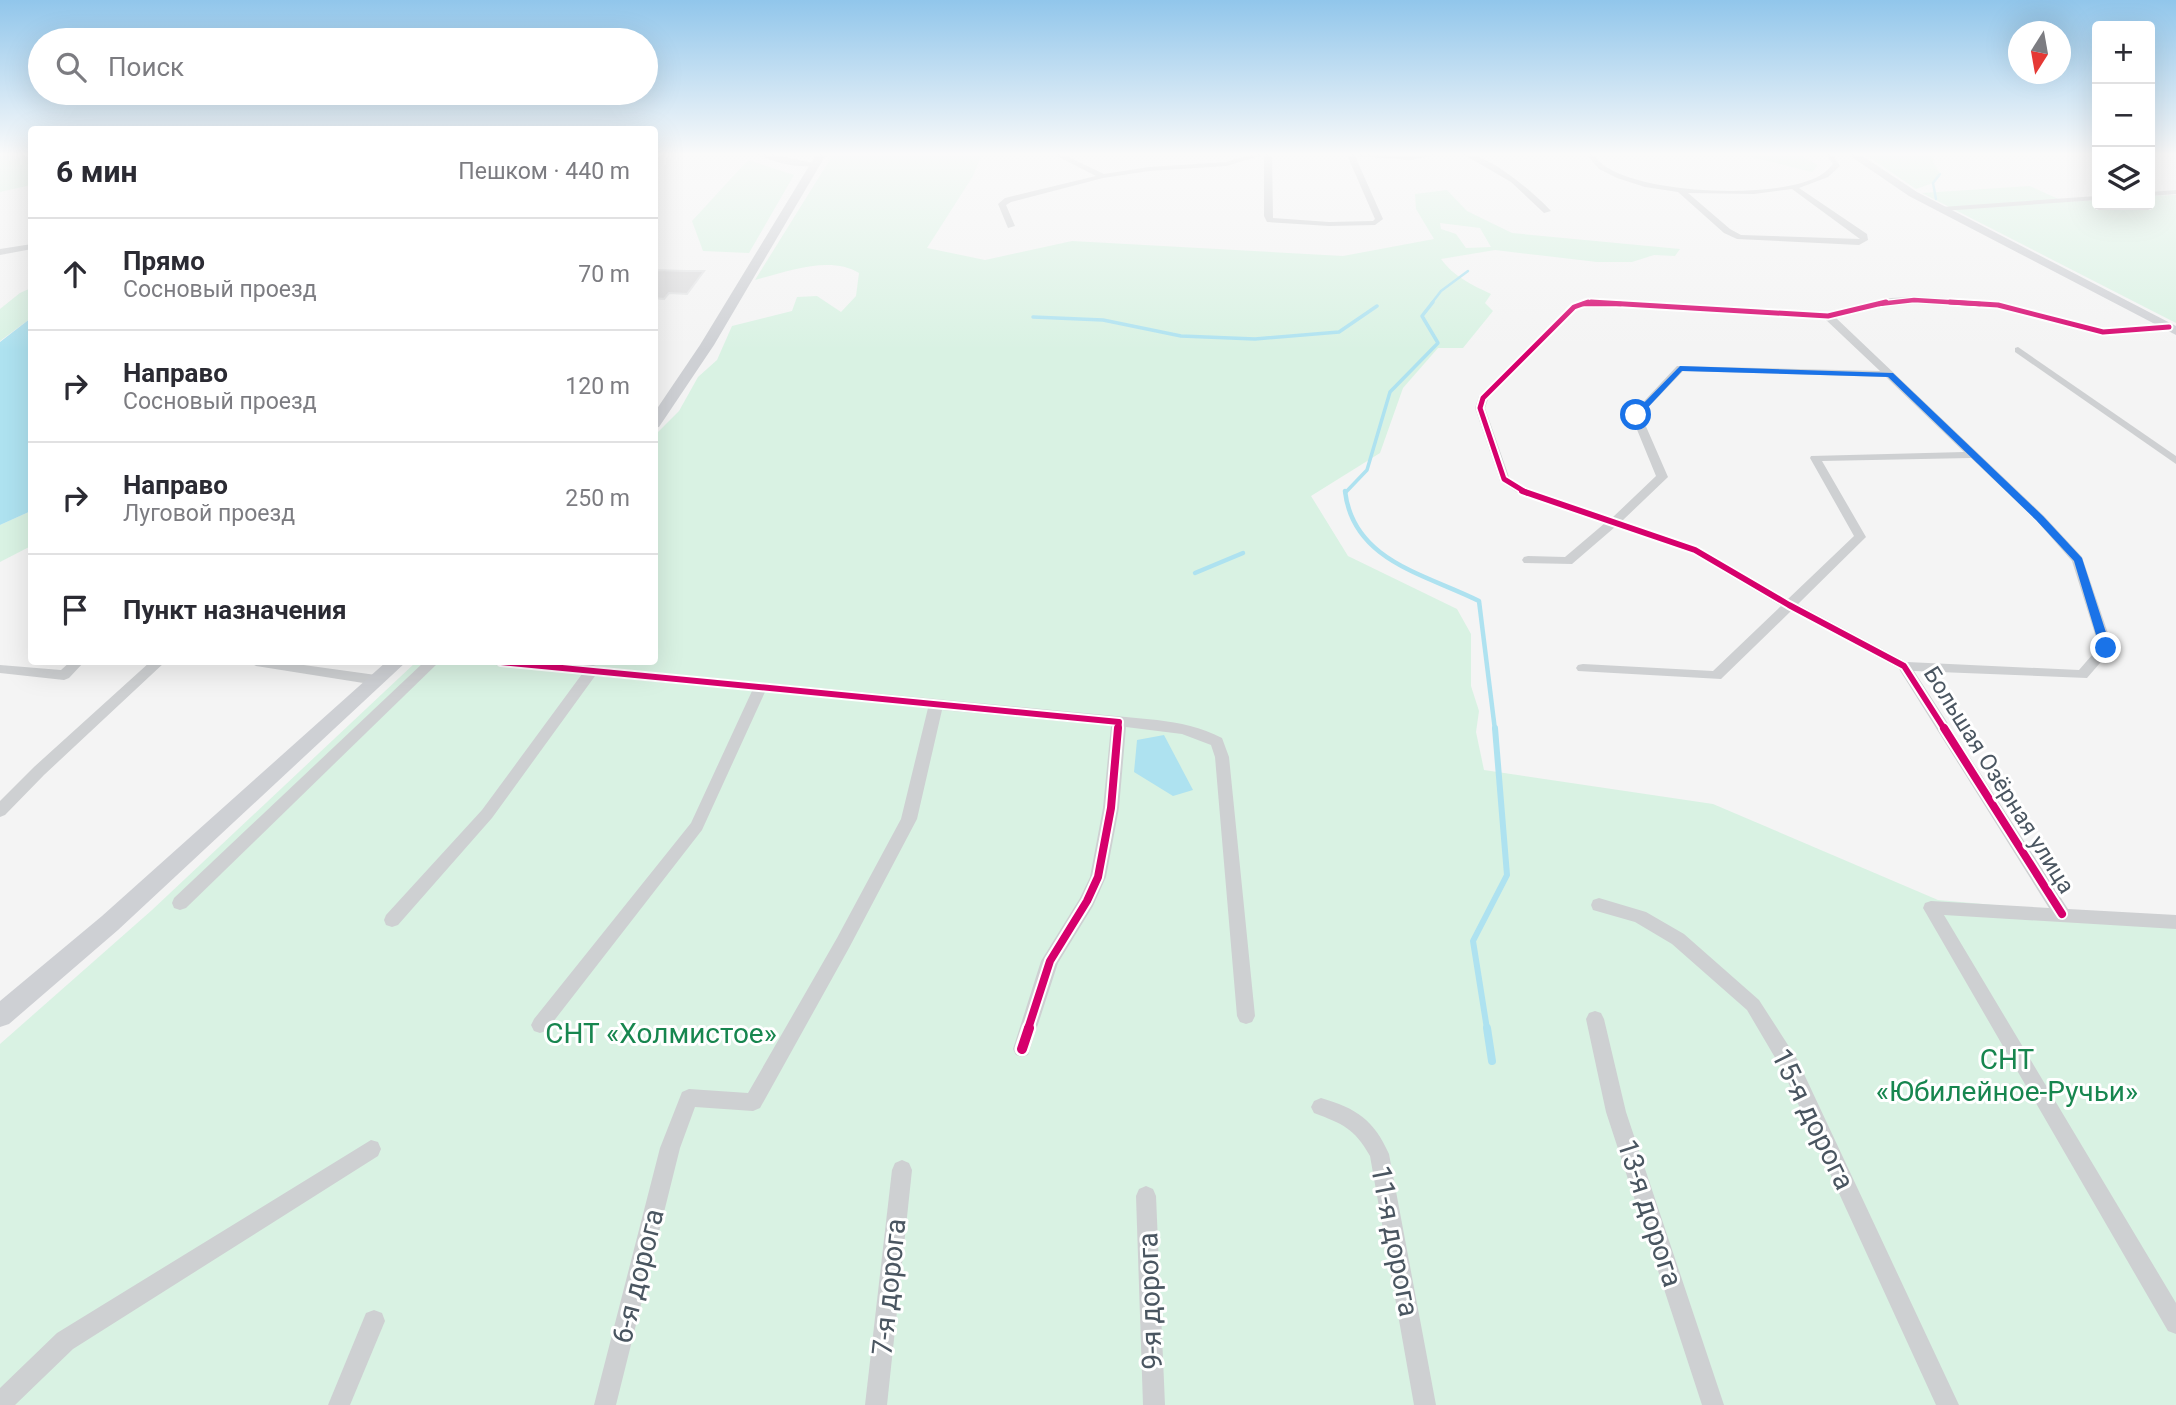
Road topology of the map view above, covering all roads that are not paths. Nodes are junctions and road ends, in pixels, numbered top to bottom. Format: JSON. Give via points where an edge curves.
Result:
{"nodes":[{"id":1,"x":782,"y":219,"type":"edge"},
{"id":2,"x":1008,"y":219,"type":"edge"},
{"id":3,"x":1269,"y":219,"type":"edge"},
{"id":4,"x":1379,"y":219,"type":"edge"},
{"id":5,"x":1713,"y":219,"type":"edge"},
{"id":6,"x":1839,"y":219,"type":"edge"},
{"id":7,"x":1960,"y":219,"type":"edge"},
{"id":8,"x":1011,"y":226,"type":"dead end"},
{"id":9,"x":28,"y":247,"type":"edge"},
{"id":10,"x":0,"y":252,"type":"edge"},
{"id":11,"x":1828,"y":316,"type":"junction"},
{"id":12,"x":2172,"y":329,"type":"edge"},
{"id":13,"x":2018,"y":350,"type":"dead end"},
{"id":14,"x":1890,"y":374,"type":"junction"},
{"id":15,"x":658,"y":418,"type":"edge"},
{"id":16,"x":1974,"y":455,"type":"junction"},
{"id":17,"x":2176,"y":461,"type":"edge"},
{"id":18,"x":1615,"y":521,"type":"junction"},
{"id":19,"x":1528,"y":560,"type":"dead end"},
{"id":20,"x":1789,"y":606,"type":"junction"},
{"id":21,"x":74,"y":665,"type":"edge"},
{"id":22,"x":155,"y":665,"type":"edge"},
{"id":23,"x":276,"y":665,"type":"edge"},
{"id":24,"x":394,"y":665,"type":"edge"},
{"id":25,"x":429,"y":665,"type":"edge"},
{"id":26,"x":540,"y":665,"type":"edge"},
{"id":27,"x":1904,"y":666,"type":"junction"},
{"id":28,"x":1583,"y":668,"type":"dead end"},
{"id":29,"x":0,"y":669,"type":"edge"},
{"id":30,"x":593,"y":669,"type":"junction"},
{"id":31,"x":376,"y":680,"type":"junction"},
{"id":32,"x":761,"y":688,"type":"junction"},
{"id":33,"x":936,"y":706,"type":"junction"},
{"id":34,"x":1119,"y":722,"type":"junction"},
{"id":35,"x":0,"y":811,"type":"edge"},
{"id":36,"x":180,"y":903,"type":"dead end"},
{"id":37,"x":1599,"y":905,"type":"dead end"},
{"id":38,"x":2062,"y":914,"type":"junction"},
{"id":39,"x":392,"y":920,"type":"dead end"},
{"id":40,"x":2176,"y":922,"type":"edge"},
{"id":41,"x":0,"y":1016,"type":"edge"},
{"id":42,"x":1246,"y":1016,"type":"dead end"},
{"id":43,"x":1595,"y":1018,"type":"dead end"},
{"id":44,"x":540,"y":1025,"type":"dead end"},
{"id":45,"x":1022,"y":1049,"type":"dead end"},
{"id":46,"x":1321,"y":1107,"type":"dead end"},
{"id":47,"x":371,"y":1149,"type":"dead end"},
{"id":48,"x":902,"y":1170,"type":"dead end"},
{"id":49,"x":1146,"y":1196,"type":"dead end"},
{"id":50,"x":374,"y":1321,"type":"dead end"},
{"id":51,"x":2176,"y":1322,"type":"edge"},
{"id":52,"x":0,"y":1404,"type":"edge"},
{"id":53,"x":339,"y":1405,"type":"edge"},
{"id":54,"x":605,"y":1405,"type":"edge"},
{"id":55,"x":876,"y":1405,"type":"edge"},
{"id":56,"x":1154,"y":1405,"type":"edge"},
{"id":57,"x":1425,"y":1405,"type":"edge"},
{"id":58,"x":1713,"y":1405,"type":"edge"},
{"id":59,"x":1948,"y":1405,"type":"edge"}],
"edges":[{"from":1,"to":15,"type":"main road"},
{"from":2,"to":8,"type":"street"},
{"from":3,"to":4,"type":"street","via":[[1329,224],[1375,223]]},
{"from":5,"to":6,"type":"street","via":[[1740,237],[1864,240]]},
{"from":7,"to":12,"type":"main road"},
{"from":9,"to":10,"type":"street"},
{"from":11,"to":12,"type":"street","name":"Большая Озёрная улица","via":[[1891,300],[1914,300],[2011,308],[2104,332]]},
{"from":11,"to":14,"type":"street"},
{"from":11,"to":18,"type":"street","name":"Большая Озёрная улица","via":[[1607,302],[1574,307],[1483,398],[1480,408],[1504,479],[1522,491]]},
{"from":13,"to":17,"type":"street"},
{"from":14,"to":16,"type":"street"},
{"from":14,"to":18,"type":"street","via":[[1680,368],[1636,415],[1662,477]]},
{"from":16,"to":20,"type":"street","via":[[1815,458],[1860,537]]},
{"from":16,"to":27,"type":"street","via":[[2078,560],[2106,648],[2081,675]]},
{"from":18,"to":19,"type":"street","via":[[1568,561]]},
{"from":18,"to":20,"type":"street","name":"Большая Озёрная улица","via":[[1695,550]]},
{"from":20,"to":27,"type":"street","name":"Большая Озёрная улица"},
{"from":20,"to":28,"type":"street","via":[[1716,676]]},
{"from":21,"to":29,"type":"street","via":[[64,675]]},
{"from":22,"to":35,"type":"street"},
{"from":23,"to":31,"type":"street"},
{"from":24,"to":31,"type":"main road"},
{"from":25,"to":36,"type":"street"},
{"from":26,"to":30,"type":"street"},
{"from":27,"to":38,"type":"street","name":"Большая Озёрная улица"},
{"from":30,"to":32,"type":"street"},
{"from":30,"to":39,"type":"street","via":[[487,814]]},
{"from":31,"to":41,"type":"main road","via":[[139,897]]},
{"from":32,"to":33,"type":"street"},
{"from":32,"to":44,"type":"street","via":[[697,826]]},
{"from":33,"to":34,"type":"street"},
{"from":33,"to":54,"type":"street","name":"6-я дорога","via":[[909,819],[753,1102],[690,1098],[670,1148]]},
{"from":34,"to":42,"type":"street","via":[[1186,729],[1217,742]]},
{"from":34,"to":45,"type":"street","via":[[1111,808],[1098,877],[1049,961]]},
{"from":37,"to":59,"type":"street","name":"15-я дорога","via":[[1640,917],[1678,939],[1752,1005],[1790,1065]]},
{"from":38,"to":40,"type":"street"},
{"from":38,"to":51,"type":"street","via":[[1931,908]]},
{"from":43,"to":58,"type":"street","name":"13-я дорога","via":[[1616,1112]]},
{"from":46,"to":57,"type":"street","name":"11-я дорога","via":[[1346,1113],[1366,1130],[1379,1153]]},
{"from":47,"to":52,"type":"street","via":[[65,1341]]},
{"from":48,"to":55,"type":"street","name":"7-я дорога"},
{"from":49,"to":56,"type":"street","name":"9-я дорога"},
{"from":50,"to":53,"type":"street"}]}
